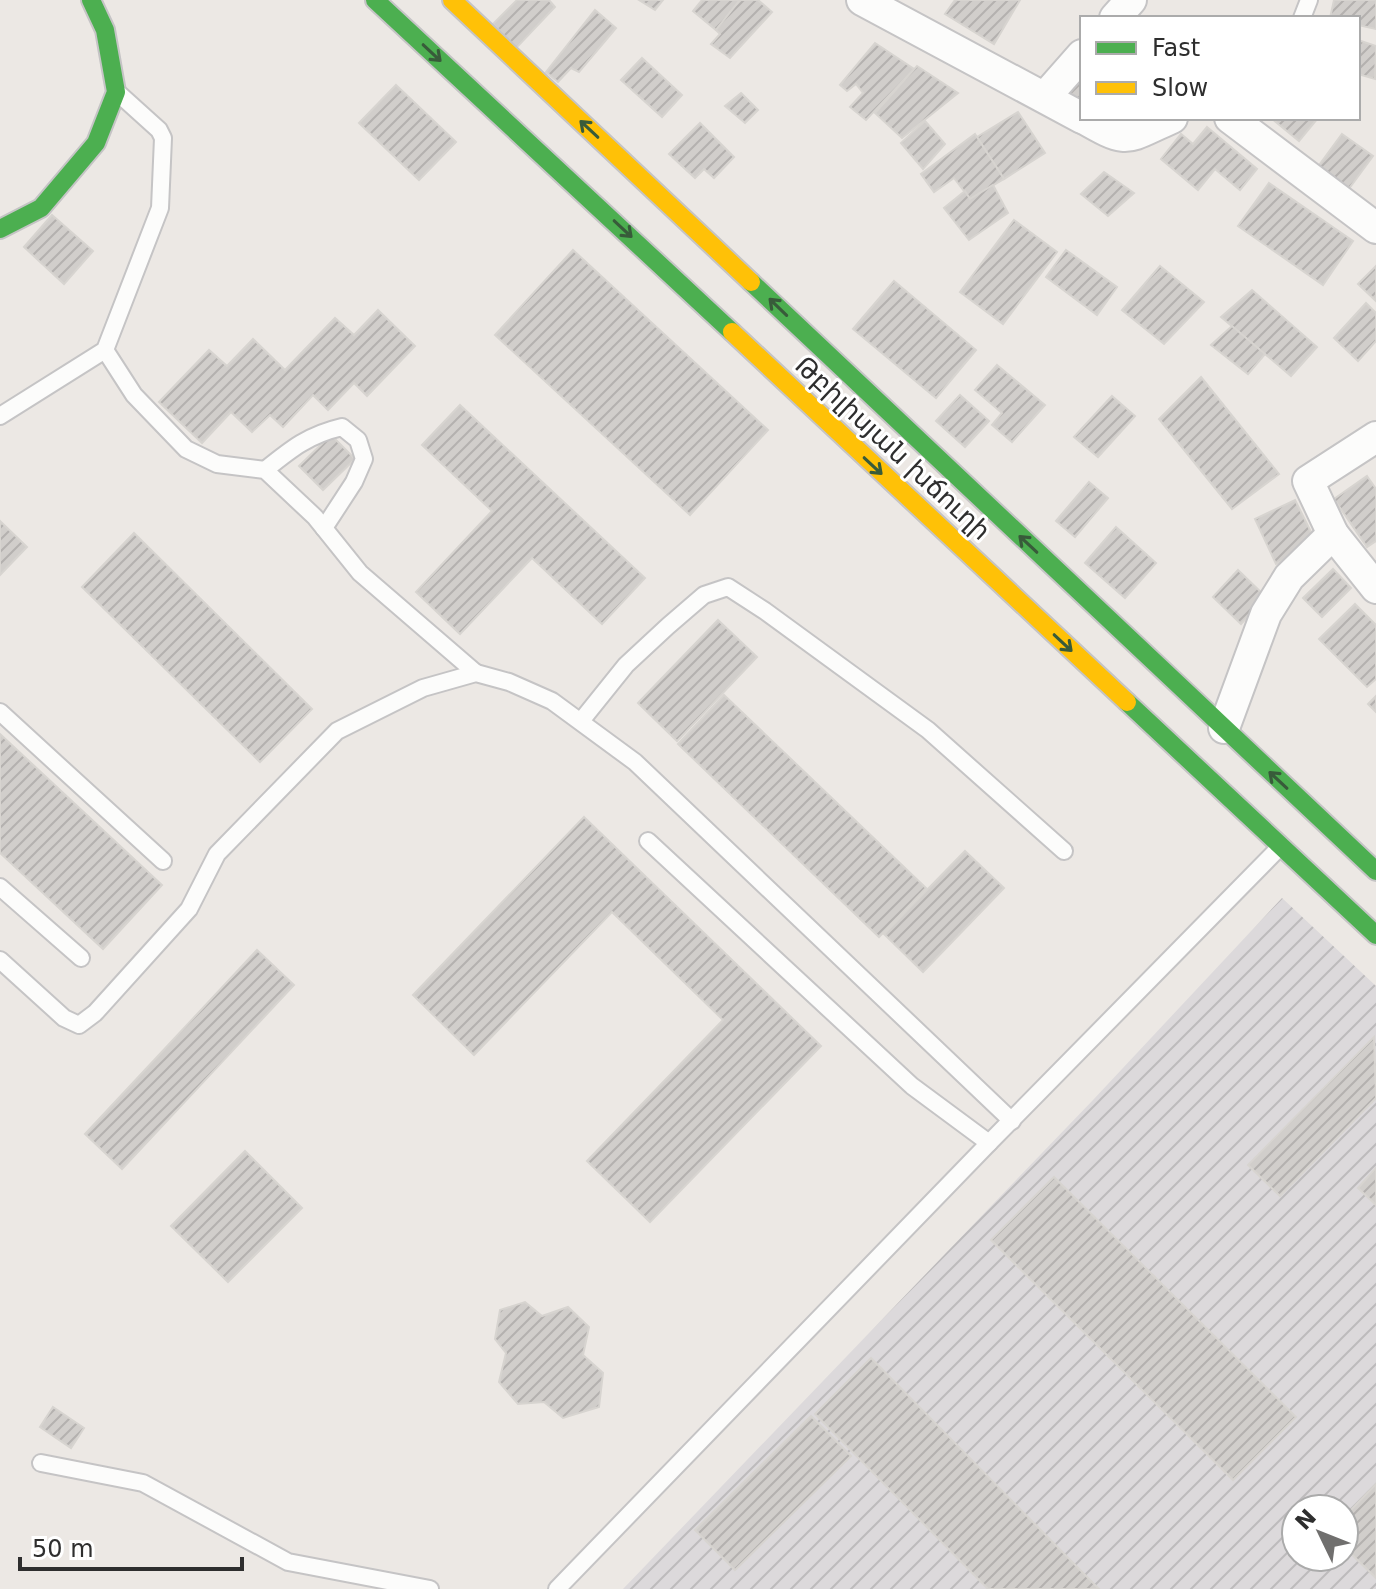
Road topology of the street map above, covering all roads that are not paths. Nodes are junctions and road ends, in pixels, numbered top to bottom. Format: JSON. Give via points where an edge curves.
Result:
{"nodes":[{"id":1,"x":91,"y":0,"type":"edge"},
{"id":2,"x":375,"y":0,"type":"edge"},
{"id":3,"x":452,"y":0,"type":"edge"},
{"id":4,"x":862,"y":0,"type":"edge"},
{"id":5,"x":1131,"y":0,"type":"edge"},
{"id":6,"x":1117,"y":16,"type":"edge"},
{"id":7,"x":1080,"y":57,"type":"edge"},
{"id":8,"x":116,"y":92,"type":"junction"},
{"id":9,"x":1045,"y":97,"type":"junction"},
{"id":10,"x":1080,"y":117,"type":"edge"},
{"id":11,"x":1086,"y":120,"type":"edge"},
{"id":12,"x":1167,"y":120,"type":"edge"},
{"id":13,"x":1236,"y":120,"type":"edge"},
{"id":14,"x":1376,"y":228,"type":"edge"},
{"id":15,"x":0,"y":229,"type":"edge"},
{"id":16,"x":105,"y":350,"type":"junction"},
{"id":17,"x":856,"y":399,"type":"junction"},
{"id":18,"x":0,"y":416,"type":"edge"},
{"id":19,"x":831,"y":427,"type":"junction"},
{"id":20,"x":1376,"y":437,"type":"edge"},
{"id":21,"x":265,"y":470,"type":"junction"},
{"id":22,"x":324,"y":528,"type":"junction"},
{"id":23,"x":1333,"y":534,"type":"junction"},
{"id":24,"x":1376,"y":588,"type":"edge"},
{"id":25,"x":476,"y":673,"type":"junction"},
{"id":26,"x":0,"y":712,"type":"edge"},
{"id":27,"x":581,"y":721,"type":"junction"},
{"id":28,"x":1224,"y":728,"type":"junction"},
{"id":29,"x":1298,"y":830,"type":"junction"},
{"id":30,"x":648,"y":841,"type":"dead end"},
{"id":31,"x":1064,"y":851,"type":"dead end"},
{"id":32,"x":163,"y":861,"type":"dead end"},
{"id":33,"x":1376,"y":871,"type":"edge"},
{"id":34,"x":0,"y":887,"type":"edge"},
{"id":35,"x":1376,"y":935,"type":"edge"},
{"id":36,"x":81,"y":958,"type":"dead end"},
{"id":37,"x":0,"y":960,"type":"edge"},
{"id":38,"x":1012,"y":1121,"type":"junction"},
{"id":39,"x":989,"y":1143,"type":"junction"},
{"id":40,"x":41,"y":1463,"type":"dead end"},
{"id":41,"x":430,"y":1589,"type":"edge"},
{"id":42,"x":557,"y":1589,"type":"edge"}],
"edges":[{"from":1,"to":8,"type":"main road","via":[[105,30]]},
{"from":2,"to":19,"type":"main road","name":"Թբիլիսյան խճուղի","one_way":true},
{"from":17,"to":3,"type":"main road","name":"Թբիլիսյան խճուղի","one_way":true},
{"from":4,"to":9,"type":"street"},
{"from":5,"to":6,"type":"street"},
{"from":7,"to":9,"type":"street"},
{"from":8,"to":15,"type":"main road","via":[[96,143],[41,208]]},
{"from":8,"to":16,"type":"lane","via":[[159,130],[163,152],[160,208]]},
{"from":9,"to":10,"type":"street"},
{"from":11,"to":12,"type":"street","via":[[1121,138]]},
{"from":13,"to":14,"type":"street"},
{"from":16,"to":18,"type":"lane"},
{"from":16,"to":21,"type":"lane","via":[[134,395],[186,449],[217,464]]},
{"from":17,"to":19,"type":"main road"},
{"from":28,"to":17,"type":"main road","name":"Թբիլիսյան խճուղի","one_way":true},
{"from":19,"to":29,"type":"main road","name":"Թբիլիսյան խճուղի","one_way":true},
{"from":20,"to":23,"type":"street","via":[[1308,481]]},
{"from":21,"to":22,"type":"lane"},
{"from":21,"to":22,"type":"lane","via":[[318,433],[342,427],[358,440],[364,459]]},
{"from":22,"to":25,"type":"lane","via":[[360,573]]},
{"from":23,"to":24,"type":"street"},
{"from":23,"to":28,"type":"street","via":[[1289,577],[1266,614]]},
{"from":25,"to":27,"type":"lane","via":[[552,701]]},
{"from":25,"to":37,"type":"lane","via":[[423,688],[337,731],[217,854],[189,909],[79,1025],[64,1018]]},
{"from":26,"to":32,"type":"lane"},
{"from":27,"to":31,"type":"lane","via":[[626,665],[668,626],[704,595],[728,587],[928,730]]},
{"from":27,"to":38,"type":"lane","via":[[635,762]]},
{"from":29,"to":28,"type":"main road","name":"Թբիլիսյան խճուղի","one_way":true},
{"from":29,"to":33,"type":"main road","name":"Թբիլիսյան խճուղի"},
{"from":29,"to":35,"type":"main road","name":"Թբիլիսյան խճուղի"},
{"from":29,"to":38,"type":"lane"},
{"from":30,"to":39,"type":"lane","via":[[912,1086]]},
{"from":34,"to":36,"type":"lane"},
{"from":38,"to":39,"type":"lane"},
{"from":39,"to":42,"type":"lane"},
{"from":40,"to":41,"type":"lane","via":[[143,1483],[288,1562]]}]}
